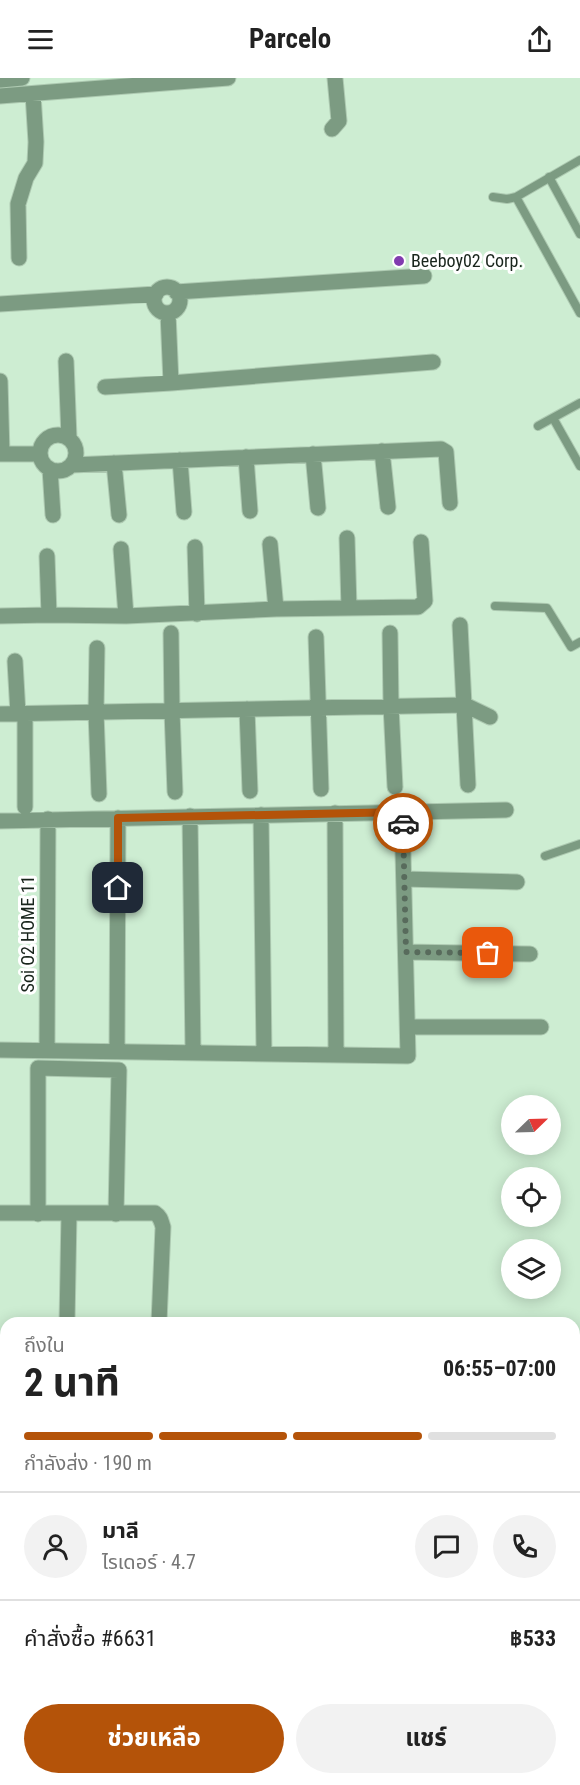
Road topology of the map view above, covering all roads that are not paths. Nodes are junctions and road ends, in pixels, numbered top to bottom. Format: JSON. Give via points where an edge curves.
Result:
{"nodes":[{"id":1,"x":22,"y":78,"type":"edge"},
{"id":2,"x":228,"y":78,"type":"edge"},
{"id":3,"x":335,"y":78,"type":"edge"},
{"id":4,"x":0,"y":80,"type":"edge"},
{"id":5,"x":33,"y":94,"type":"junction"},
{"id":6,"x":0,"y":96,"type":"edge"},
{"id":7,"x":332,"y":129,"type":"dead end"},
{"id":8,"x":580,"y":160,"type":"edge"},
{"id":9,"x":549,"y":177,"type":"junction"},
{"id":10,"x":516,"y":196,"type":"junction"},
{"id":11,"x":493,"y":198,"type":"dead end"},
{"id":12,"x":580,"y":234,"type":"edge"},
{"id":13,"x":19,"y":258,"type":"dead end"},
{"id":14,"x":424,"y":276,"type":"dead end"},
{"id":15,"x":176,"y":292,"type":"junction"},
{"id":16,"x":156,"y":294,"type":"junction"},
{"id":17,"x":0,"y":304,"type":"edge"},
{"id":18,"x":168,"y":313,"type":"junction"},
{"id":19,"x":580,"y":313,"type":"edge"},
{"id":20,"x":66,"y":361,"type":"dead end"},
{"id":21,"x":433,"y":362,"type":"dead end"},
{"id":22,"x":0,"y":381,"type":"edge"},
{"id":23,"x":171,"y":383,"type":"junction"},
{"id":24,"x":105,"y":387,"type":"dead end"},
{"id":25,"x":580,"y":403,"type":"edge"},
{"id":26,"x":553,"y":418,"type":"junction"},
{"id":27,"x":538,"y":426,"type":"dead end"},
{"id":28,"x":69,"y":438,"type":"junction"},
{"id":29,"x":382,"y":452,"type":"junction"},
{"id":30,"x":1,"y":454,"type":"edge"},
{"id":31,"x":40,"y":454,"type":"junction"},
{"id":32,"x":313,"y":454,"type":"junction"},
{"id":33,"x":246,"y":458,"type":"junction"},
{"id":34,"x":180,"y":460,"type":"junction"},
{"id":35,"x":114,"y":463,"type":"junction"},
{"id":36,"x":72,"y":465,"type":"junction"},
{"id":37,"x":580,"y":466,"type":"edge"},
{"id":38,"x":50,"y":469,"type":"junction"},
{"id":39,"x":450,"y":503,"type":"dead end"},
{"id":40,"x":388,"y":507,"type":"dead end"},
{"id":41,"x":318,"y":508,"type":"dead end"},
{"id":42,"x":250,"y":511,"type":"dead end"},
{"id":43,"x":184,"y":512,"type":"dead end"},
{"id":44,"x":53,"y":515,"type":"dead end"},
{"id":45,"x":119,"y":515,"type":"dead end"},
{"id":46,"x":347,"y":538,"type":"dead end"},
{"id":47,"x":421,"y":542,"type":"dead end"},
{"id":48,"x":270,"y":544,"type":"dead end"},
{"id":49,"x":195,"y":548,"type":"dead end"},
{"id":50,"x":121,"y":549,"type":"dead end"},
{"id":51,"x":47,"y":556,"type":"dead end"},
{"id":52,"x":495,"y":606,"type":"dead end"},
{"id":53,"x":349,"y":608,"type":"junction"},
{"id":54,"x":276,"y":609,"type":"junction"},
{"id":55,"x":197,"y":614,"type":"junction"},
{"id":56,"x":49,"y":615,"type":"junction"},
{"id":57,"x":0,"y":616,"type":"edge"},
{"id":58,"x":126,"y":616,"type":"junction"},
{"id":59,"x":460,"y":625,"type":"dead end"},
{"id":60,"x":171,"y":633,"type":"dead end"},
{"id":61,"x":390,"y":633,"type":"dead end"},
{"id":62,"x":316,"y":637,"type":"dead end"},
{"id":63,"x":580,"y":642,"type":"edge"},
{"id":64,"x":97,"y":648,"type":"dead end"},
{"id":65,"x":15,"y":661,"type":"dead end"},
{"id":66,"x":465,"y":705,"type":"junction"},
{"id":67,"x":391,"y":706,"type":"junction"},
{"id":68,"x":317,"y":708,"type":"junction"},
{"id":69,"x":247,"y":709,"type":"junction"},
{"id":70,"x":172,"y":711,"type":"junction"},
{"id":71,"x":96,"y":712,"type":"junction"},
{"id":72,"x":0,"y":714,"type":"edge"},
{"id":73,"x":21,"y":714,"type":"junction"},
{"id":74,"x":490,"y":717,"type":"dead end"},
{"id":75,"x":468,"y":785,"type":"dead end"},
{"id":76,"x":395,"y":787,"type":"dead end"},
{"id":77,"x":321,"y":789,"type":"dead end"},
{"id":78,"x":250,"y":791,"type":"dead end"},
{"id":79,"x":176,"y":792,"type":"dead end"},
{"id":80,"x":99,"y":794,"type":"dead end"},
{"id":81,"x":25,"y":807,"type":"dead end"},
{"id":82,"x":506,"y":810,"type":"dead end"},
{"id":83,"x":402,"y":812,"type":"junction"},
{"id":84,"x":335,"y":813,"type":"junction"},
{"id":85,"x":261,"y":815,"type":"junction"},
{"id":86,"x":190,"y":816,"type":"junction"},
{"id":87,"x":118,"y":818,"type":"junction"},
{"id":88,"x":48,"y":819,"type":"junction"},
{"id":89,"x":0,"y":821,"type":"edge"},
{"id":90,"x":580,"y":844,"type":"edge"},
{"id":91,"x":545,"y":856,"type":"dead end"},
{"id":92,"x":404,"y":879,"type":"junction"},
{"id":93,"x":517,"y":882,"type":"dead end"},
{"id":94,"x":406,"y":952,"type":"junction"},
{"id":95,"x":530,"y":954,"type":"dead end"},
{"id":96,"x":408,"y":1027,"type":"junction"},
{"id":97,"x":541,"y":1027,"type":"dead end"},
{"id":98,"x":0,"y":1050,"type":"edge"},
{"id":99,"x":47,"y":1050,"type":"junction"},
{"id":100,"x":117,"y":1051,"type":"junction"},
{"id":101,"x":193,"y":1052,"type":"junction"},
{"id":102,"x":264,"y":1053,"type":"junction"},
{"id":103,"x":336,"y":1054,"type":"junction"},
{"id":104,"x":0,"y":1213,"type":"edge"},
{"id":105,"x":38,"y":1214,"type":"junction"},
{"id":106,"x":69,"y":1214,"type":"junction"},
{"id":107,"x":116,"y":1215,"type":"junction"},
{"id":108,"x":67,"y":1317,"type":"edge"},
{"id":109,"x":159,"y":1317,"type":"edge"}],
"edges":[{"from":1,"to":4,"type":"street"},
{"from":2,"to":5,"type":"street"},
{"from":3,"to":7,"type":"street","via":[[339,121]]},
{"from":5,"to":6,"type":"street"},
{"from":5,"to":13,"type":"street","via":[[35,163],[18,204]]},
{"from":8,"to":9,"type":"lane"},
{"from":9,"to":10,"type":"lane"},
{"from":9,"to":12,"type":"lane"},
{"from":10,"to":11,"type":"lane"},
{"from":10,"to":19,"type":"lane"},
{"from":14,"to":15,"type":"street"},
{"from":15,"to":16,"type":"street","via":[[166,288]]},
{"from":15,"to":18,"type":"street","via":[[179,303]]},
{"from":16,"to":17,"type":"street"},
{"from":16,"to":18,"type":"street","via":[[156,307]]},
{"from":18,"to":23,"type":"street"},
{"from":20,"to":28,"type":"street"},
{"from":21,"to":23,"type":"street"},
{"from":22,"to":30,"type":"street"},
{"from":23,"to":24,"type":"street"},
{"from":25,"to":26,"type":"lane"},
{"from":26,"to":27,"type":"lane"},
{"from":26,"to":37,"type":"lane"},
{"from":28,"to":31,"type":"street","via":[[52,435],[43,443]]},
{"from":28,"to":36,"type":"street","via":[[76,448]]},
{"from":29,"to":32,"type":"street"},
{"from":29,"to":39,"type":"street","via":[[446,452]]},
{"from":29,"to":40,"type":"street"},
{"from":30,"to":31,"type":"street"},
{"from":31,"to":38,"type":"street"},
{"from":32,"to":33,"type":"street"},
{"from":32,"to":41,"type":"street"},
{"from":33,"to":34,"type":"street"},
{"from":33,"to":42,"type":"street"},
{"from":34,"to":35,"type":"street"},
{"from":34,"to":43,"type":"street"},
{"from":35,"to":36,"type":"street"},
{"from":35,"to":45,"type":"street"},
{"from":36,"to":38,"type":"street","via":[[62,471]]},
{"from":38,"to":44,"type":"street"},
{"from":46,"to":53,"type":"street"},
{"from":47,"to":53,"type":"street","via":[[425,601],[422,604]]},
{"from":48,"to":54,"type":"street"},
{"from":49,"to":55,"type":"street"},
{"from":50,"to":58,"type":"street"},
{"from":51,"to":56,"type":"street"},
{"from":52,"to":63,"type":"lane","via":[[547,608],[571,647]]},
{"from":53,"to":54,"type":"street"},
{"from":54,"to":55,"type":"street"},
{"from":55,"to":58,"type":"street"},
{"from":56,"to":57,"type":"street"},
{"from":56,"to":58,"type":"street"},
{"from":59,"to":66,"type":"street"},
{"from":60,"to":70,"type":"street"},
{"from":61,"to":67,"type":"street"},
{"from":62,"to":68,"type":"street"},
{"from":64,"to":71,"type":"street"},
{"from":65,"to":73,"type":"street"},
{"from":66,"to":67,"type":"street"},
{"from":66,"to":74,"type":"street"},
{"from":66,"to":75,"type":"street"},
{"from":67,"to":68,"type":"street"},
{"from":67,"to":76,"type":"street"},
{"from":68,"to":69,"type":"street"},
{"from":68,"to":77,"type":"street"},
{"from":69,"to":70,"type":"street"},
{"from":69,"to":78,"type":"street"},
{"from":70,"to":71,"type":"street"},
{"from":70,"to":79,"type":"street"},
{"from":71,"to":73,"type":"street"},
{"from":71,"to":80,"type":"street"},
{"from":72,"to":73,"type":"street"},
{"from":73,"to":81,"type":"street"},
{"from":82,"to":83,"type":"street"},
{"from":83,"to":84,"type":"street"},
{"from":83,"to":92,"type":"street"},
{"from":84,"to":85,"type":"street"},
{"from":84,"to":103,"type":"street"},
{"from":85,"to":86,"type":"street"},
{"from":85,"to":102,"type":"street"},
{"from":86,"to":87,"type":"street"},
{"from":86,"to":101,"type":"street"},
{"from":87,"to":88,"type":"street"},
{"from":87,"to":100,"type":"street"},
{"from":88,"to":89,"type":"street"},
{"from":88,"to":99,"type":"street","name":"Soi O2 HOME 11"},
{"from":90,"to":91,"type":"lane"},
{"from":92,"to":93,"type":"street"},
{"from":92,"to":94,"type":"street"},
{"from":94,"to":95,"type":"street"},
{"from":94,"to":96,"type":"street"},
{"from":96,"to":97,"type":"street"},
{"from":96,"to":103,"type":"street","via":[[408,1056]]},
{"from":98,"to":99,"type":"street"},
{"from":99,"to":100,"type":"street"},
{"from":100,"to":101,"type":"street"},
{"from":101,"to":102,"type":"street"},
{"from":102,"to":103,"type":"street"},
{"from":104,"to":105,"type":"street"},
{"from":105,"to":106,"type":"street"},
{"from":105,"to":107,"type":"street","via":[[38,1068],[119,1070]]},
{"from":106,"to":107,"type":"street"},
{"from":106,"to":108,"type":"street"},
{"from":107,"to":109,"type":"street","via":[[155,1213],[161,1218]]}]}
